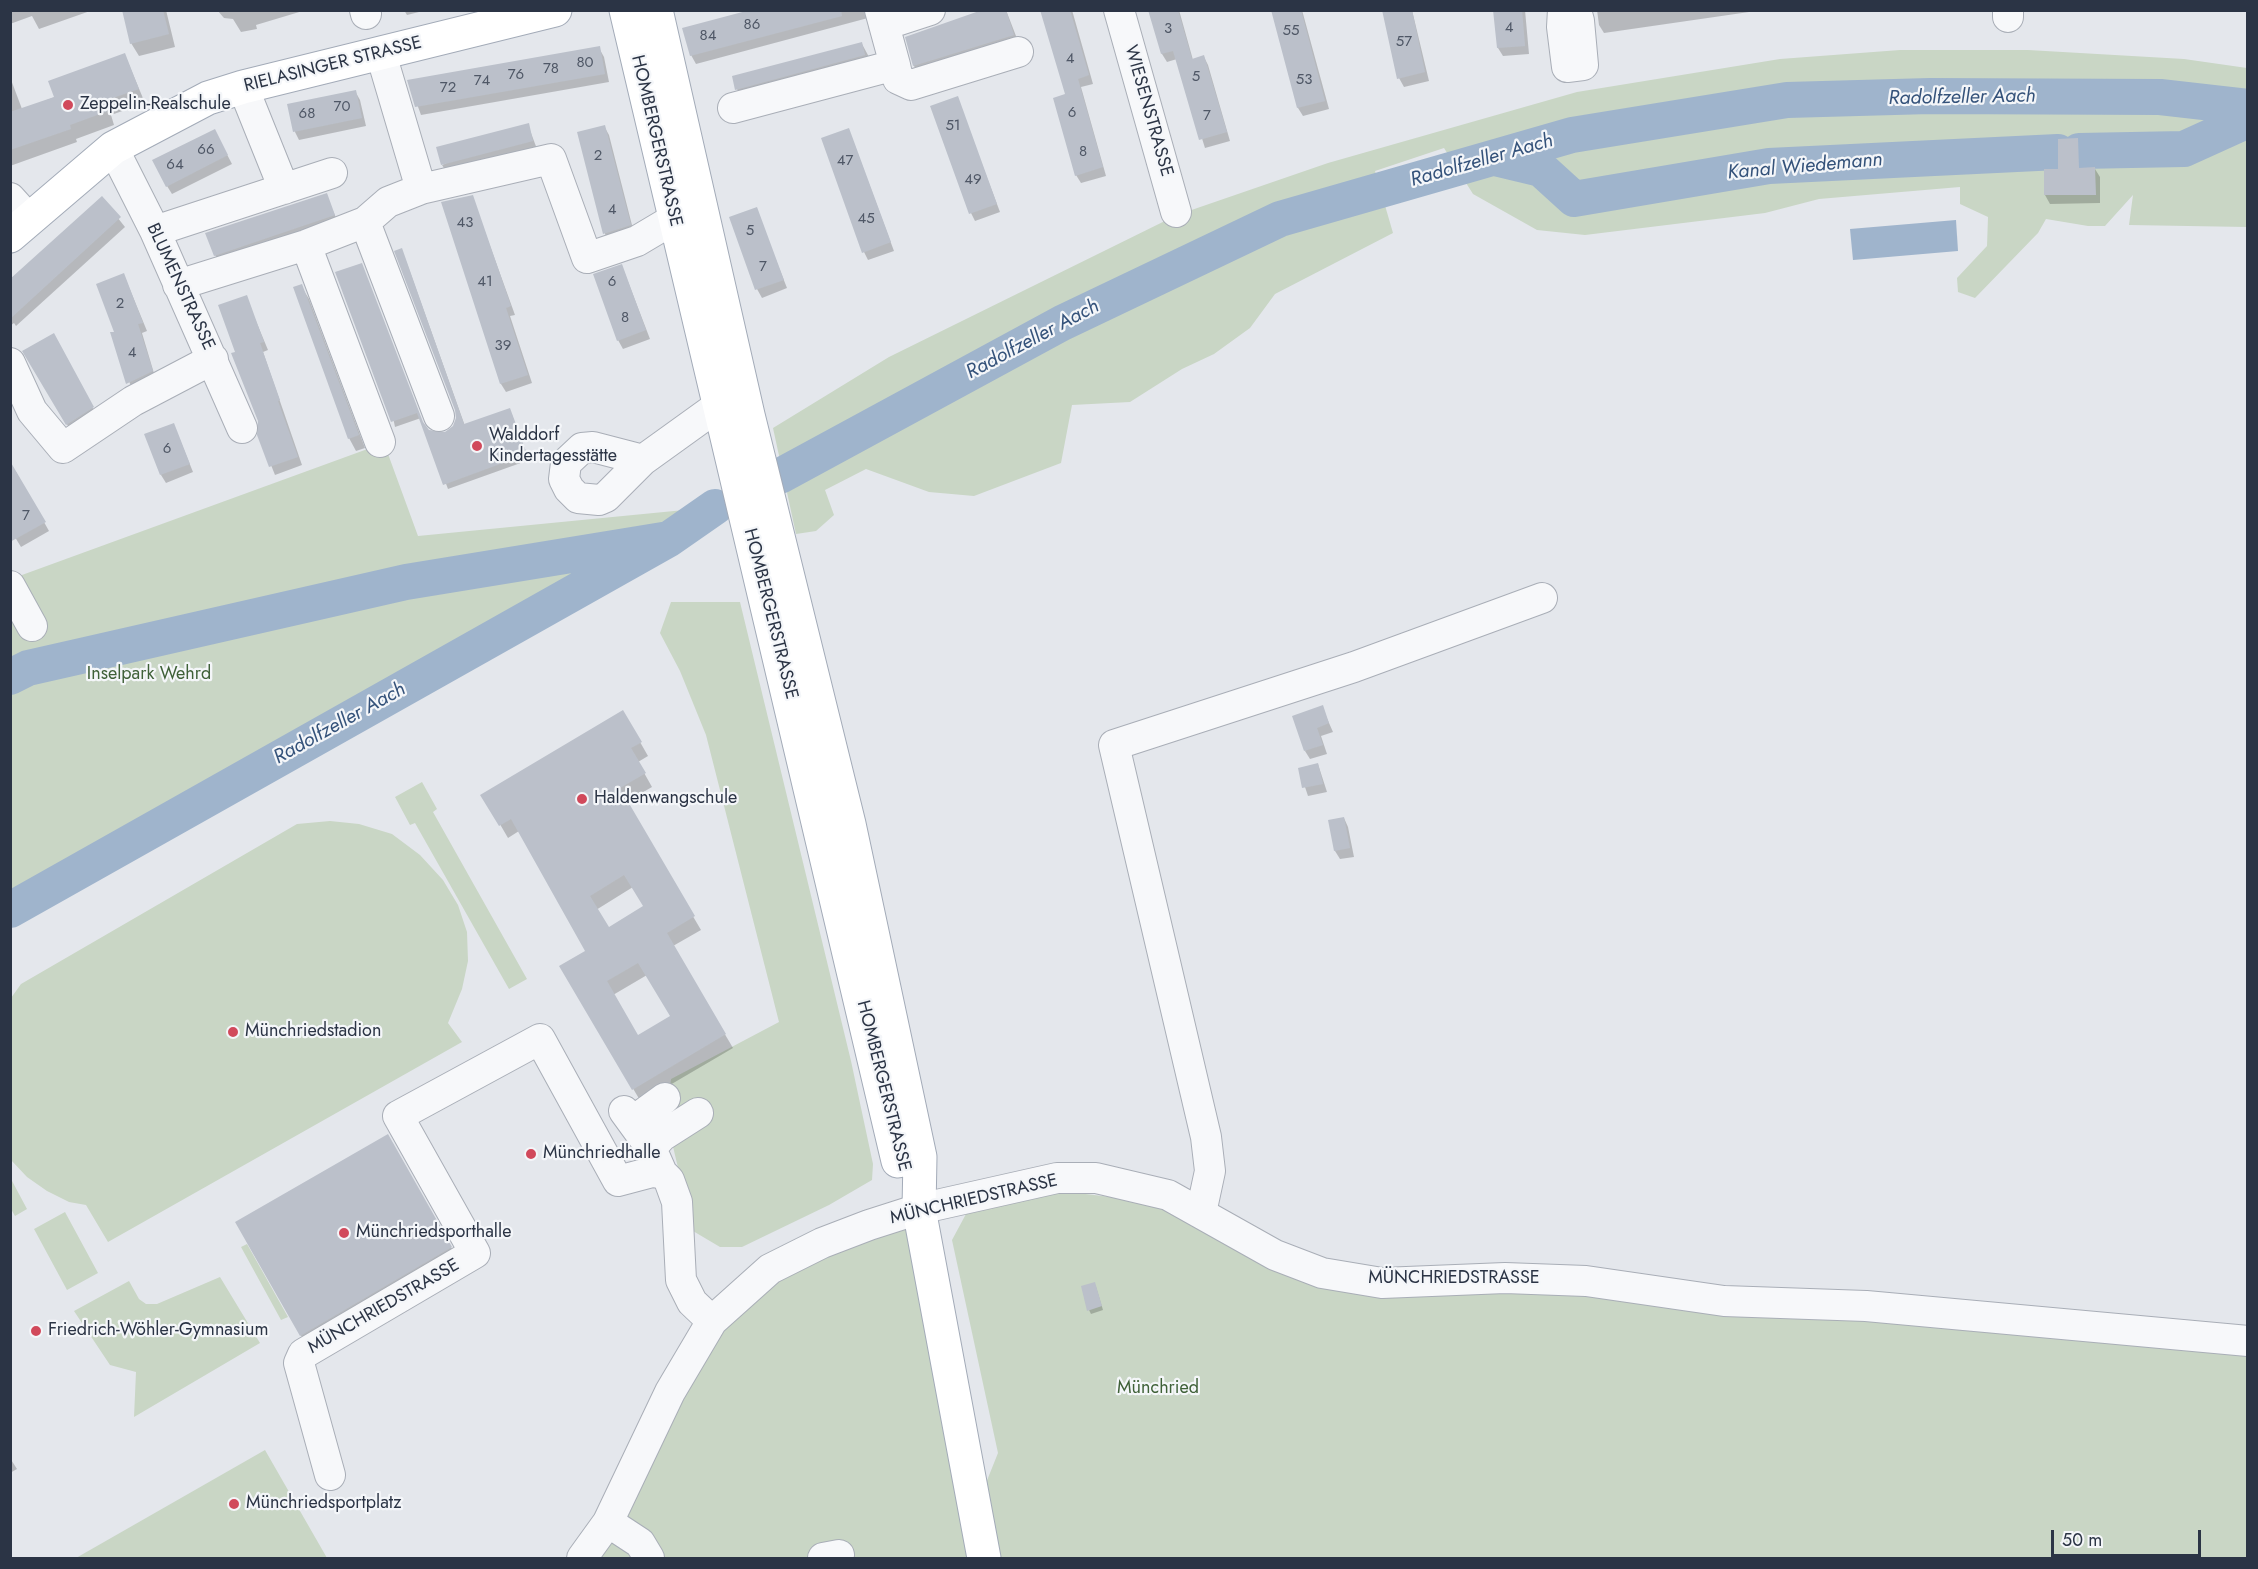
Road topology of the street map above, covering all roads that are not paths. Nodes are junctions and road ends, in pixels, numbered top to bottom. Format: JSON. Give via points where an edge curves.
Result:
{"nodes":[{"id":1,"x":555,"y":10,"type":"edge"},
{"id":2,"x":626,"y":10,"type":"edge"},
{"id":3,"x":656,"y":10,"type":"edge"},
{"id":4,"x":930,"y":10,"type":"edge"},
{"id":5,"x":1119,"y":10,"type":"edge"},
{"id":6,"x":1563,"y":10,"type":"edge"},
{"id":7,"x":1576,"y":10,"type":"edge"},
{"id":8,"x":882,"y":18,"type":"edge"},
{"id":9,"x":1018,"y":52,"type":"dead end"},
{"id":10,"x":381,"y":54,"type":"junction"},
{"id":11,"x":895,"y":65,"type":"junction"},
{"id":12,"x":243,"y":87,"type":"junction"},
{"id":13,"x":733,"y":108,"type":"dead end"},
{"id":14,"x":113,"y":148,"type":"junction"},
{"id":15,"x":333,"y":173,"type":"dead end"},
{"id":16,"x":284,"y":189,"type":"junction"},
{"id":17,"x":421,"y":189,"type":"junction"},
{"id":18,"x":1176,"y":212,"type":"dead end"},
{"id":19,"x":17,"y":218,"type":"edge"},
{"id":20,"x":674,"y":219,"type":"junction"},
{"id":21,"x":365,"y":222,"type":"junction"},
{"id":22,"x":155,"y":231,"type":"junction"},
{"id":23,"x":306,"y":245,"type":"junction"},
{"id":24,"x":178,"y":285,"type":"junction"},
{"id":25,"x":213,"y":359,"type":"junction"},
{"id":26,"x":10,"y":363,"type":"edge"},
{"id":27,"x":730,"y":415,"type":"junction"},
{"id":28,"x":439,"y":416,"type":"dead end"},
{"id":29,"x":242,"y":428,"type":"dead end"},
{"id":30,"x":380,"y":442,"type":"dead end"},
{"id":31,"x":643,"y":460,"type":"dead end"},
{"id":32,"x":10,"y":586,"type":"edge"},
{"id":33,"x":1542,"y":598,"type":"dead end"},
{"id":34,"x":32,"y":626,"type":"dead end"},
{"id":35,"x":665,"y":1098,"type":"dead end"},
{"id":36,"x":698,"y":1113,"type":"dead end"},
{"id":37,"x":656,"y":1160,"type":"junction"},
{"id":38,"x":919,"y":1209,"type":"junction"},
{"id":39,"x":1201,"y":1213,"type":"junction"},
{"id":40,"x":712,"y":1321,"type":"junction"},
{"id":41,"x":2247,"y":1341,"type":"edge"},
{"id":42,"x":330,"y":1475,"type":"dead end"},
{"id":43,"x":608,"y":1522,"type":"junction"},
{"id":44,"x":582,"y":1558,"type":"edge"},
{"id":45,"x":649,"y":1558,"type":"edge"},
{"id":46,"x":984,"y":1558,"type":"edge"}],
"edges":[{"from":1,"to":10,"type":"main road","name":"RIELASINGER STRASSE"},
{"from":2,"to":20,"type":"main road","name":"HOMBERGERSTRASSE"},
{"from":3,"to":27,"type":"main road","name":"HOMBERGERSTRASSE"},
{"from":4,"to":8,"type":"street"},
{"from":5,"to":18,"type":"street","name":"WIESENSTRASSE"},
{"from":6,"to":7,"type":"street","via":[[1567,67],[1583,65]]},
{"from":8,"to":11,"type":"street"},
{"from":9,"to":11,"type":"street","via":[[911,85],[898,79]]},
{"from":10,"to":12,"type":"main road","name":"RIELASINGER STRASSE"},
{"from":10,"to":17,"type":"street"},
{"from":11,"to":13,"type":"street"},
{"from":12,"to":14,"type":"main road","name":"RIELASINGER STRASSE","via":[[208,98]]},
{"from":12,"to":16,"type":"street"},
{"from":14,"to":19,"type":"main road","name":"RIELASINGER STRASSE"},
{"from":14,"to":22,"type":"street","name":"BLUMENSTRASSE"},
{"from":15,"to":16,"type":"street"},
{"from":16,"to":22,"type":"street"},
{"from":17,"to":20,"type":"street","via":[[551,159],[587,258],[638,241]]},
{"from":17,"to":21,"type":"street","via":[[388,202]]},
{"from":20,"to":27,"type":"main road","name":"HOMBERGERSTRASSE"},
{"from":21,"to":23,"type":"street"},
{"from":21,"to":28,"type":"street"},
{"from":22,"to":24,"type":"street","name":"BLUMENSTRASSE"},
{"from":23,"to":24,"type":"street"},
{"from":23,"to":30,"type":"street"},
{"from":24,"to":25,"type":"street","name":"BLUMENSTRASSE"},
{"from":25,"to":26,"type":"street","via":[[133,401],[63,448],[32,411]]},
{"from":25,"to":29,"type":"street","name":"BLUMENSTRASSE"},
{"from":27,"to":31,"type":"street"},
{"from":27,"to":38,"type":"main road","name":"HOMBERGERSTRASSE","via":[[849,824],[920,1157]]},
{"from":32,"to":34,"type":"street"},
{"from":33,"to":39,"type":"street","via":[[1354,667],[1114,745],[1206,1137],[1210,1171]]},
{"from":35,"to":37,"type":"street","via":[[628,1117]]},
{"from":36,"to":37,"type":"street","via":[[662,1136]]},
{"from":37,"to":40,"type":"street","via":[[669,1180],[676,1202],[681,1280],[692,1302]]},
{"from":37,"to":42,"type":"street","name":"MÜNCHRIEDSTRASSE","via":[[618,1181],[540,1039],[398,1116],[475,1253],[303,1354],[299,1364]]},
{"from":38,"to":39,"type":"street","name":"MÜNCHRIEDSTRASSE","via":[[1057,1179],[1096,1179],[1168,1195]]},
{"from":38,"to":40,"type":"street","name":"MÜNCHRIEDSTRASSE","via":[[822,1243],[770,1269]]},
{"from":38,"to":46,"type":"main road","name":"HOMBERGERSTRASSE"},
{"from":39,"to":41,"type":"street","name":"MÜNCHRIEDSTRASSE","via":[[1275,1255],[1322,1273],[1382,1282],[1505,1278],[1586,1281],[1724,1301],[1866,1306]]},
{"from":40,"to":43,"type":"street","name":"MÜNCHRIEDSTRASSE","via":[[670,1392]]},
{"from":43,"to":44,"type":"street","name":"MÜNCHRIEDSTRASSE"},
{"from":43,"to":45,"type":"street","via":[[640,1544]]}]}
